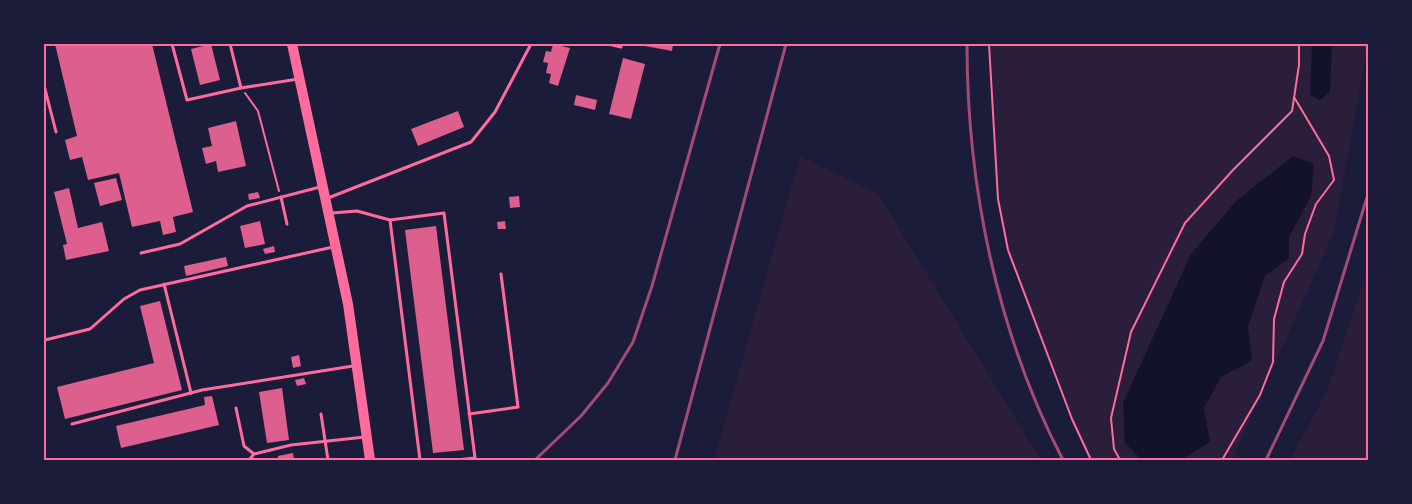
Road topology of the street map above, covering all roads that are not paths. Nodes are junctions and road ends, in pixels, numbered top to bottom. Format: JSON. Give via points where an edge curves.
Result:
{"nodes":[{"id":1,"x":172,"y":44,"type":"edge"},
{"id":2,"x":230,"y":44,"type":"edge"},
{"id":3,"x":292,"y":44,"type":"edge"},
{"id":4,"x":531,"y":44,"type":"edge"},
{"id":5,"x":608,"y":44,"type":"edge"},
{"id":6,"x":621,"y":47,"type":"dead end"},
{"id":7,"x":300,"y":79,"type":"junction"},
{"id":8,"x":44,"y":85,"type":"edge"},
{"id":9,"x":241,"y":87,"type":"junction"},
{"id":10,"x":56,"y":132,"type":"dead end"},
{"id":11,"x":324,"y":186,"type":"junction"},
{"id":12,"x":281,"y":197,"type":"junction"},
{"id":13,"x":327,"y":199,"type":"junction"},
{"id":14,"x":330,"y":214,"type":"junction"},
{"id":15,"x":390,"y":220,"type":"junction"},
{"id":16,"x":287,"y":224,"type":"dead end"},
{"id":17,"x":337,"y":246,"type":"junction"},
{"id":18,"x":141,"y":254,"type":"dead end"},
{"id":19,"x":501,"y":274,"type":"dead end"},
{"id":20,"x":164,"y":284,"type":"junction"},
{"id":21,"x":45,"y":339,"type":"edge"},
{"id":22,"x":358,"y":365,"type":"junction"},
{"id":23,"x":191,"y":393,"type":"junction"},
{"id":24,"x":236,"y":408,"type":"dead end"},
{"id":25,"x":321,"y":414,"type":"dead end"},
{"id":26,"x":469,"y":414,"type":"junction"},
{"id":27,"x":72,"y":424,"type":"dead end"},
{"id":28,"x":367,"y":436,"type":"junction"},
{"id":29,"x":325,"y":441,"type":"junction"},
{"id":30,"x":254,"y":454,"type":"junction"},
{"id":31,"x":249,"y":460,"type":"edge"},
{"id":32,"x":328,"y":460,"type":"edge"},
{"id":33,"x":370,"y":460,"type":"edge"},
{"id":34,"x":420,"y":460,"type":"edge"},
{"id":35,"x":456,"y":460,"type":"edge"}],
"edges":[{"from":1,"to":9,"type":"lane","via":[[187,100]]},
{"from":2,"to":9,"type":"lane"},
{"from":3,"to":7,"type":"main road"},
{"from":4,"to":13,"type":"lane","via":[[495,112],[471,142]]},
{"from":5,"to":6,"type":"lane"},
{"from":7,"to":9,"type":"lane"},
{"from":7,"to":11,"type":"main road"},
{"from":8,"to":10,"type":"lane"},
{"from":11,"to":12,"type":"lane"},
{"from":11,"to":13,"type":"main road"},
{"from":12,"to":16,"type":"lane"},
{"from":12,"to":18,"type":"lane","via":[[247,206],[180,244]]},
{"from":13,"to":14,"type":"main road"},
{"from":14,"to":15,"type":"lane","via":[[357,211]]},
{"from":14,"to":17,"type":"main road"},
{"from":15,"to":26,"type":"lane","via":[[444,213]]},
{"from":15,"to":34,"type":"lane"},
{"from":17,"to":20,"type":"lane"},
{"from":17,"to":22,"type":"main road"},
{"from":19,"to":26,"type":"lane","via":[[518,407]]},
{"from":20,"to":21,"type":"lane","via":[[124,299],[90,329]]},
{"from":20,"to":23,"type":"lane"},
{"from":22,"to":23,"type":"lane"},
{"from":22,"to":28,"type":"main road"},
{"from":23,"to":27,"type":"lane"},
{"from":24,"to":30,"type":"lane","via":[[244,446]]},
{"from":25,"to":29,"type":"lane"},
{"from":26,"to":35,"type":"lane","via":[[475,458]]},
{"from":28,"to":29,"type":"lane"},
{"from":28,"to":33,"type":"main road"},
{"from":29,"to":30,"type":"lane"},
{"from":29,"to":32,"type":"lane"},
{"from":30,"to":31,"type":"lane"}]}
